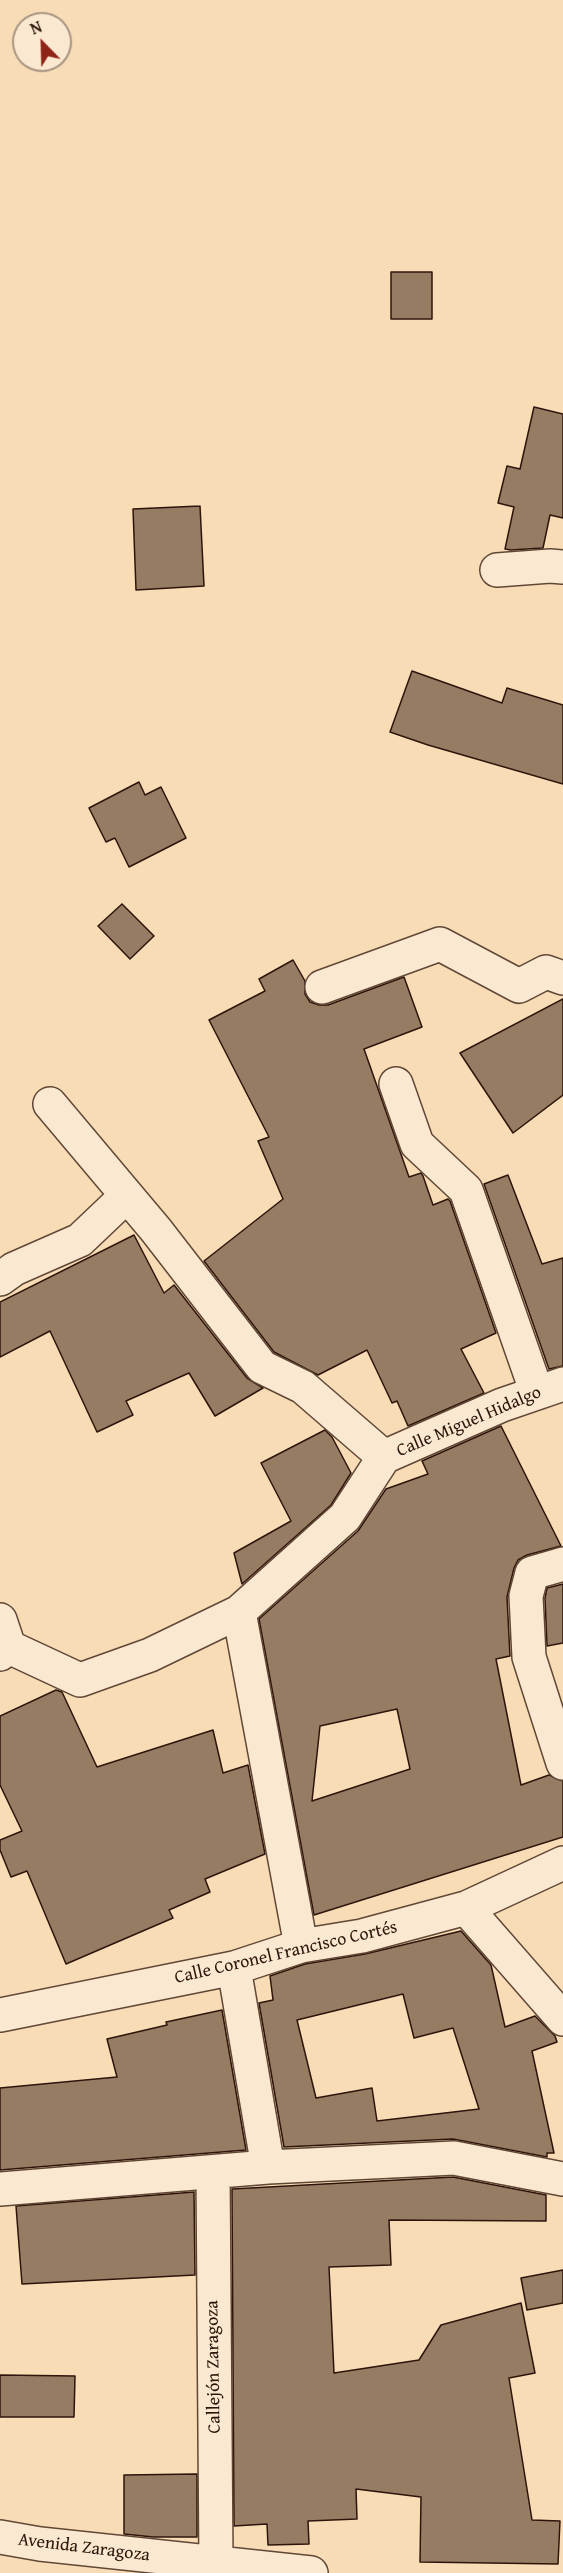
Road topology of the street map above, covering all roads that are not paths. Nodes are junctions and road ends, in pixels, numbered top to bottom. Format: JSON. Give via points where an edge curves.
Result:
{"nodes":[{"id":1,"x":563,"y":567,"type":"edge"},
{"id":2,"x":497,"y":570,"type":"dead end"},
{"id":3,"x":563,"y":978,"type":"edge"},
{"id":4,"x":322,"y":987,"type":"dead end"},
{"id":5,"x":396,"y":1084,"type":"dead end"},
{"id":6,"x":50,"y":1104,"type":"dead end"},
{"id":7,"x":129,"y":1198,"type":"junction"},
{"id":8,"x":0,"y":1279,"type":"edge"},
{"id":9,"x":550,"y":1388,"type":"edge"},
{"id":10,"x":384,"y":1458,"type":"junction"},
{"id":11,"x":563,"y":1564,"type":"edge"},
{"id":12,"x":239,"y":1612,"type":"junction"},
{"id":13,"x":3,"y":1640,"type":"edge"},
{"id":14,"x":563,"y":1763,"type":"edge"},
{"id":15,"x":563,"y":1863,"type":"edge"},
{"id":16,"x":466,"y":1908,"type":"junction"},
{"id":17,"x":301,"y":1947,"type":"junction"},
{"id":18,"x":234,"y":1968,"type":"junction"},
{"id":19,"x":0,"y":2015,"type":"edge"},
{"id":20,"x":563,"y":2019,"type":"edge"},
{"id":21,"x":268,"y":2167,"type":"junction"},
{"id":22,"x":213,"y":2172,"type":"junction"},
{"id":23,"x":563,"y":2179,"type":"edge"},
{"id":24,"x":0,"y":2189,"type":"edge"},
{"id":25,"x":0,"y":2537,"type":"edge"},
{"id":26,"x":216,"y":2563,"type":"junction"},
{"id":27,"x":311,"y":2573,"type":"edge"}],
"edges":[{"from":1,"to":2,"type":"street"},
{"from":3,"to":4,"type":"street","via":[[546,972],[519,986],[440,944]]},
{"from":5,"to":9,"type":"street","via":[[417,1144],[466,1190]]},
{"from":6,"to":7,"type":"street"},
{"from":7,"to":8,"type":"street","via":[[80,1240]]},
{"from":7,"to":10,"type":"street","via":[[262,1367],[303,1387]]},
{"from":9,"to":10,"type":"street","name":"Calle Miguel Hidalgo"},
{"from":10,"to":12,"type":"street","name":"Calle Miguel Hidalgo","via":[[345,1517]]},
{"from":11,"to":14,"type":"street","via":[[532,1573],[526,1596],[529,1657]]},
{"from":12,"to":13,"type":"street","name":"Calle Miguel Hidalgo","via":[[150,1655],[80,1680]]},
{"from":12,"to":17,"type":"street"},
{"from":15,"to":16,"type":"street","name":"Calle Coronel Francisco Cortés"},
{"from":16,"to":17,"type":"street","name":"Calle Coronel Francisco Cortés","via":[[362,1936]]},
{"from":16,"to":20,"type":"street"},
{"from":17,"to":18,"type":"street","name":"Calle Coronel Francisco Cortés"},
{"from":18,"to":19,"type":"street","name":"Calle Coronel Francisco Cortés"},
{"from":18,"to":21,"type":"street"},
{"from":21,"to":22,"type":"street"},
{"from":21,"to":23,"type":"street","via":[[454,2158]]},
{"from":22,"to":24,"type":"street"},
{"from":22,"to":26,"type":"street","name":"Callejón Zaragoza"},
{"from":25,"to":26,"type":"street","name":"Avenida Zaragoza"},
{"from":26,"to":27,"type":"street","name":"Avenida Zaragoza"}]}
